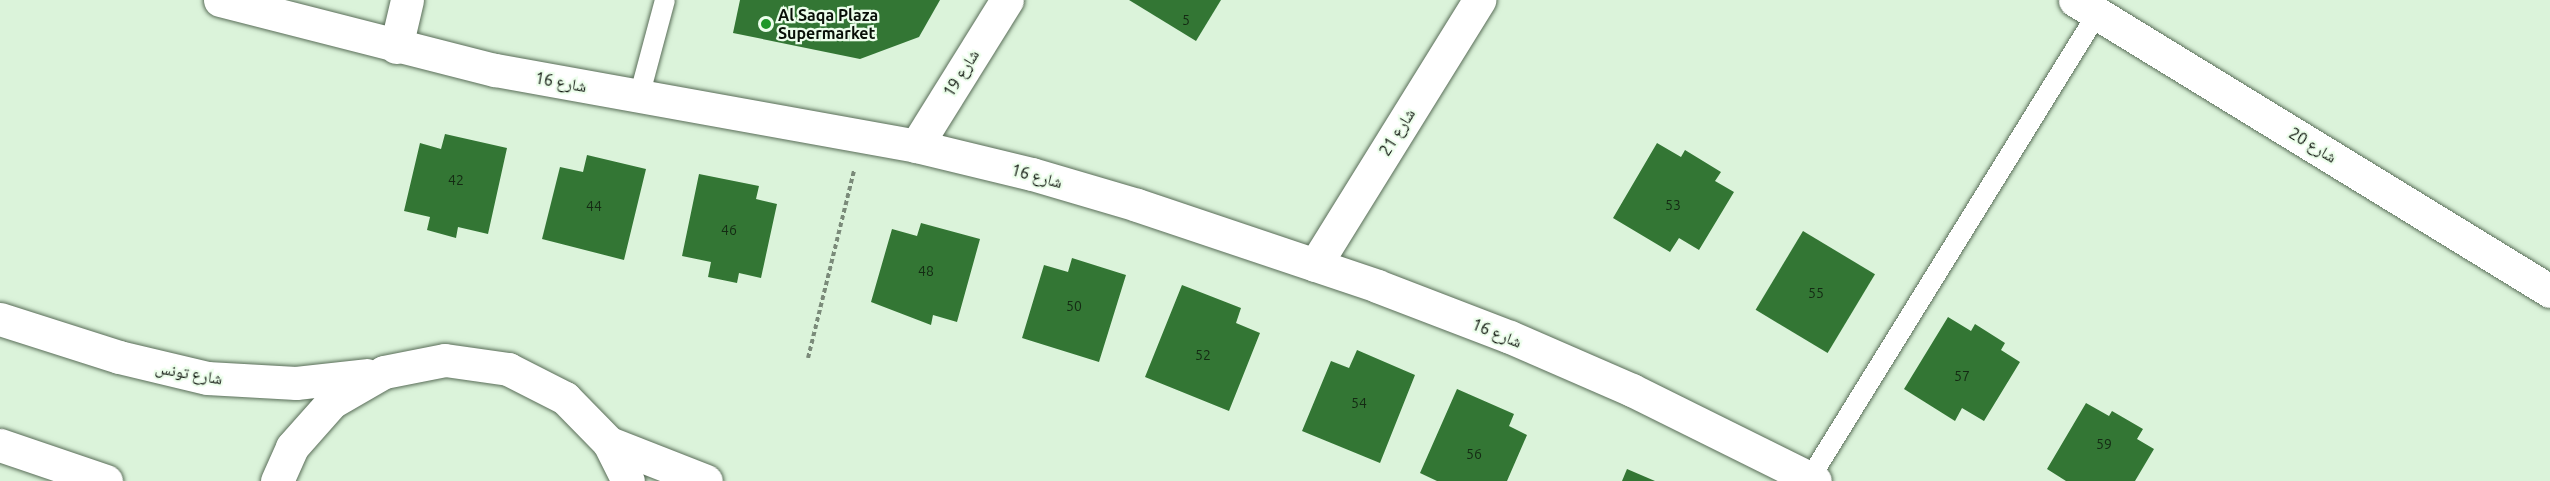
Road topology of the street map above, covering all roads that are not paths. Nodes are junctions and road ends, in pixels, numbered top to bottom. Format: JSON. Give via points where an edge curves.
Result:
{"nodes":[{"id":1,"x":220,"y":0,"type":"edge"},
{"id":2,"x":407,"y":0,"type":"edge"},
{"id":3,"x":665,"y":0,"type":"edge"},
{"id":4,"x":1007,"y":0,"type":"edge"},
{"id":5,"x":1479,"y":0,"type":"edge"},
{"id":6,"x":2086,"y":7,"type":"edge"},
{"id":7,"x":396,"y":47,"type":"junction"},
{"id":8,"x":639,"y":97,"type":"junction"},
{"id":9,"x":916,"y":146,"type":"junction"},
{"id":10,"x":1315,"y":265,"type":"junction"},
{"id":11,"x":2550,"y":291,"type":"edge"},
{"id":12,"x":0,"y":319,"type":"edge"},
{"id":13,"x":384,"y":372,"type":"junction"},
{"id":14,"x":609,"y":443,"type":"junction"},
{"id":15,"x":0,"y":445,"type":"edge"},
{"id":16,"x":1812,"y":480,"type":"edge"},
{"id":17,"x":106,"y":481,"type":"edge"},
{"id":18,"x":277,"y":481,"type":"edge"},
{"id":19,"x":628,"y":481,"type":"edge"},
{"id":20,"x":706,"y":481,"type":"edge"}],
"edges":[{"from":1,"to":7,"type":"street","name":"شارع 16"},
{"from":2,"to":7,"type":"street"},
{"from":3,"to":8,"type":"lane"},
{"from":4,"to":9,"type":"street","name":"شارع 19"},
{"from":5,"to":10,"type":"street","name":"شارع 21"},
{"from":6,"to":11,"type":"street","name":"شارع 20"},
{"from":6,"to":16,"type":"lane"},
{"from":7,"to":8,"type":"street","name":"شارع 16"},
{"from":8,"to":9,"type":"street","name":"شارع 16"},
{"from":9,"to":10,"type":"street","name":"شارع 16","via":[[1126,201]]},
{"from":10,"to":16,"type":"street","name":"شارع 16","via":[[1510,337],[1632,390]]},
{"from":12,"to":13,"type":"street","name":"شارع تونس","via":[[119,357],[207,378],[296,383]]},
{"from":13,"to":14,"type":"street","via":[[445,360],[508,369],[565,398]]},
{"from":13,"to":18,"type":"street","via":[[332,402],[292,447]]},
{"from":14,"to":19,"type":"street"},
{"from":14,"to":20,"type":"street"},
{"from":15,"to":17,"type":"street"}]}
